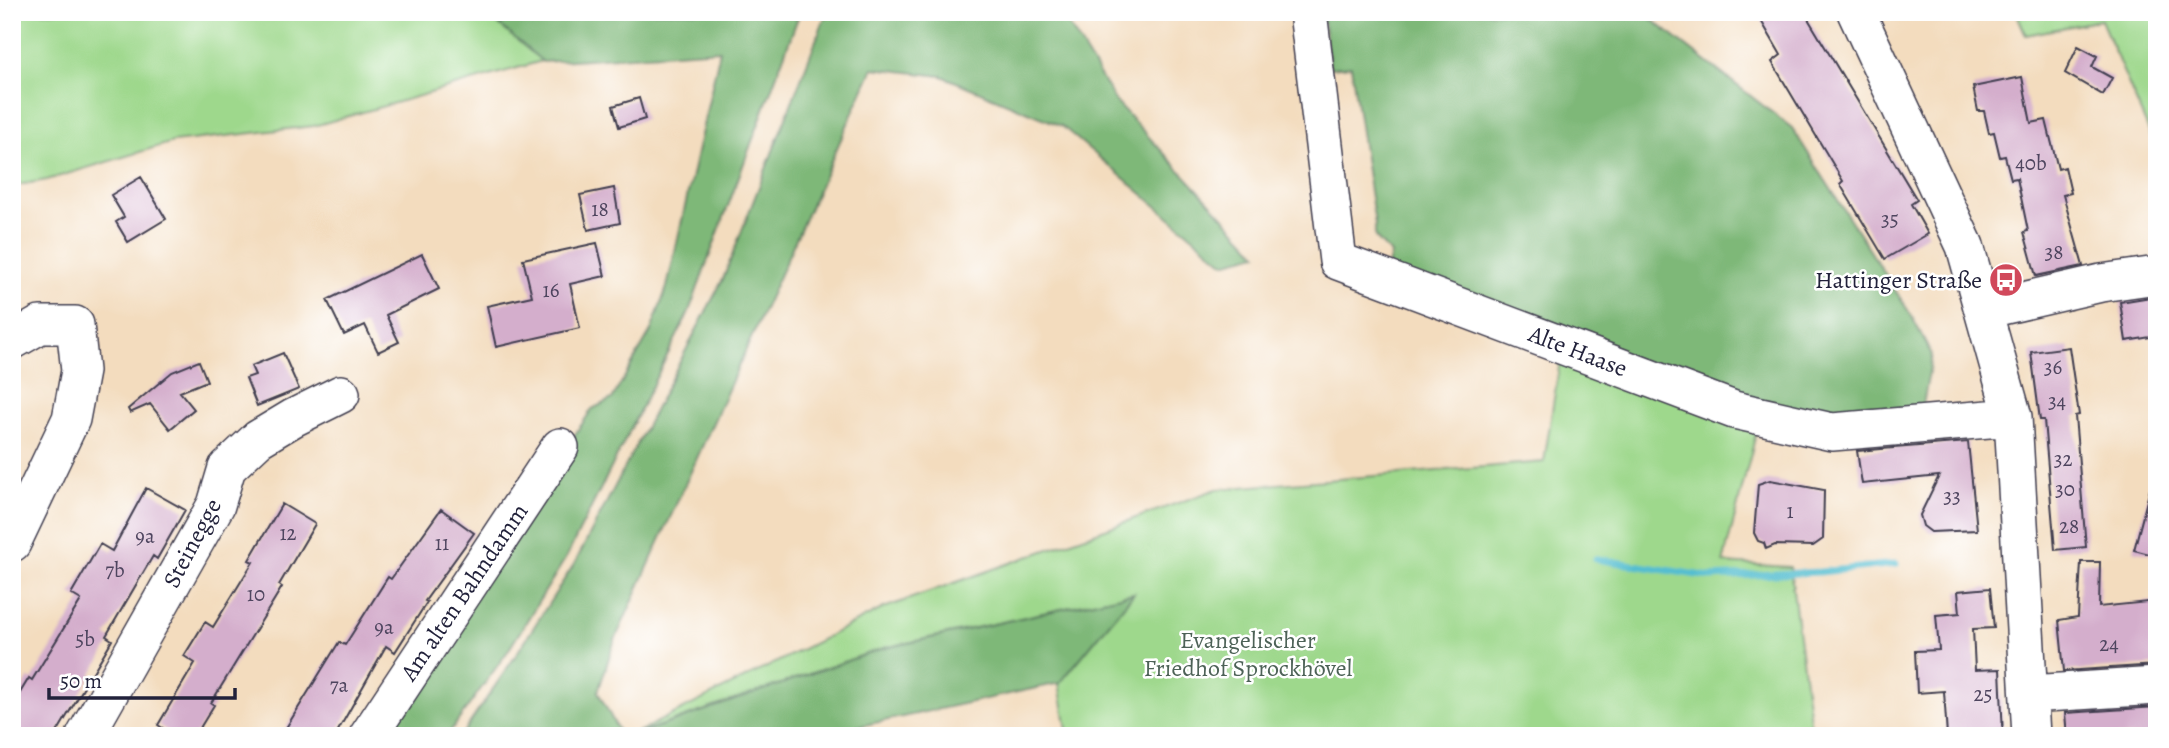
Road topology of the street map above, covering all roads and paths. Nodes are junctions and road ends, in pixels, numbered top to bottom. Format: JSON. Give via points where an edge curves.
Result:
{"nodes":[{"id":1,"x":1308,"y":12,"type":"edge"},
{"id":2,"x":1856,"y":12,"type":"edge"},
{"id":3,"x":2157,"y":275,"type":"edge"},
{"id":4,"x":1984,"y":310,"type":"junction"},
{"id":5,"x":12,"y":341,"type":"edge"},
{"id":6,"x":341,"y":394,"type":"dead end"},
{"id":7,"x":2013,"y":418,"type":"junction"},
{"id":8,"x":560,"y":447,"type":"dead end"},
{"id":9,"x":12,"y":543,"type":"edge"},
{"id":10,"x":2157,"y":686,"type":"edge"},
{"id":11,"x":2028,"y":694,"type":"junction"},
{"id":12,"x":86,"y":736,"type":"edge"},
{"id":13,"x":368,"y":736,"type":"edge"},
{"id":14,"x":2031,"y":736,"type":"edge"}],
"edges":[{"from":1,"to":7,"type":"street","name":"Alte Haase","via":[[1338,261],[1734,410],[1832,432]]},
{"from":2,"to":4,"type":"street","via":[[1965,246]]},
{"from":3,"to":4,"type":"street"},
{"from":4,"to":7,"type":"street"},
{"from":5,"to":9,"type":"street","via":[[40,325],[75,325],[80,372],[71,419]]},
{"from":6,"to":12,"type":"street","name":"Steinegge","via":[[258,439],[227,468],[216,505]]},
{"from":7,"to":11,"type":"street"},
{"from":8,"to":13,"type":"street","name":"Am alten Bahndamm"},
{"from":10,"to":11,"type":"street"},
{"from":11,"to":14,"type":"street"}]}
